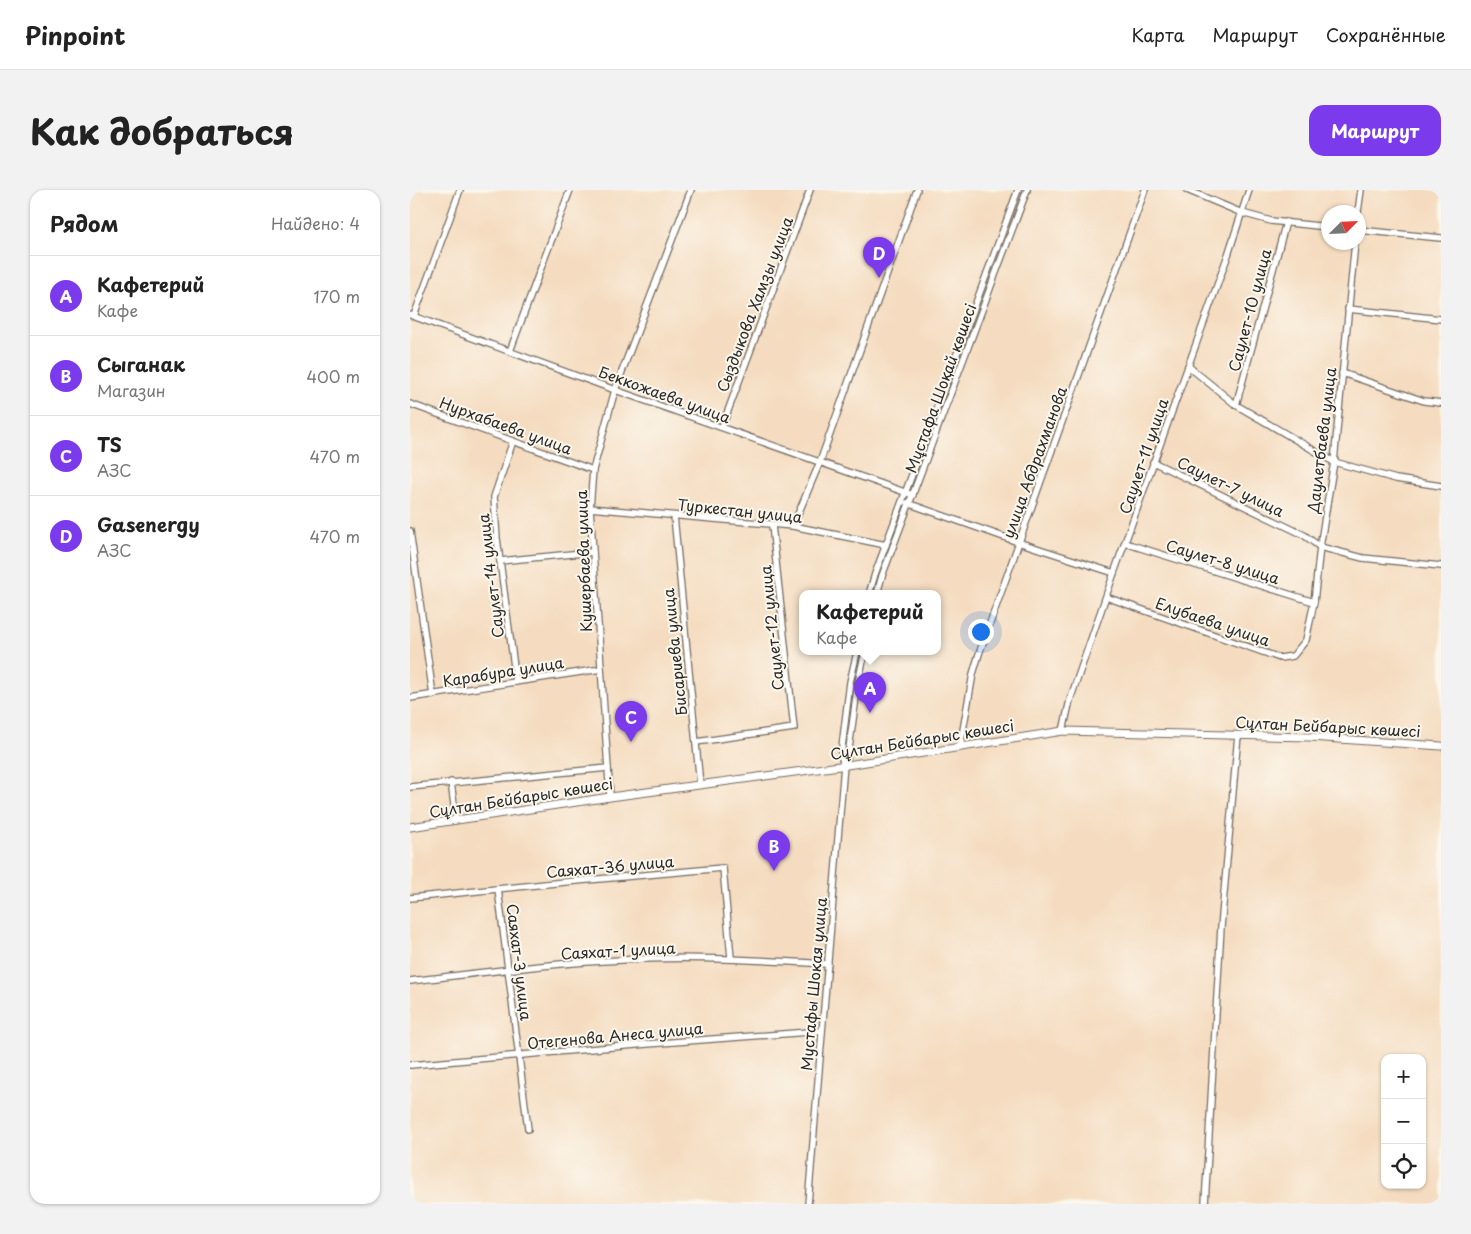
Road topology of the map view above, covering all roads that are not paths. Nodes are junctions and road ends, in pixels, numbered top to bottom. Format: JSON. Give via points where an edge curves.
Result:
{"nodes":[{"id":1,"x":460,"y":190,"type":"edge"},
{"id":2,"x":570,"y":190,"type":"edge"},
{"id":3,"x":691,"y":190,"type":"edge"},
{"id":4,"x":810,"y":190,"type":"edge"},
{"id":5,"x":917,"y":190,"type":"edge"},
{"id":6,"x":1018,"y":190,"type":"edge"},
{"id":7,"x":1027,"y":190,"type":"edge"},
{"id":8,"x":1146,"y":190,"type":"edge"},
{"id":9,"x":1186,"y":190,"type":"edge"},
{"id":10,"x":1249,"y":190,"type":"edge"},
{"id":11,"x":1361,"y":190,"type":"edge"},
{"id":12,"x":1359,"y":205,"type":"edge"},
{"id":13,"x":1242,"y":213,"type":"junction"},
{"id":14,"x":1286,"y":222,"type":"junction"},
{"id":15,"x":1321,"y":225,"type":"edge"},
{"id":16,"x":1366,"y":231,"type":"edge"},
{"id":17,"x":1441,"y":238,"type":"edge"},
{"id":18,"x":1354,"y":250,"type":"edge"},
{"id":19,"x":1348,"y":309,"type":"junction"},
{"id":20,"x":412,"y":315,"type":"edge"},
{"id":21,"x":1441,"y":319,"type":"edge"},
{"id":22,"x":510,"y":351,"type":"junction"},
{"id":23,"x":1188,"y":366,"type":"junction"},
{"id":24,"x":1342,"y":373,"type":"junction"},
{"id":25,"x":616,"y":390,"type":"junction"},
{"id":26,"x":1441,"y":403,"type":"edge"},
{"id":27,"x":410,"y":404,"type":"edge"},
{"id":28,"x":1236,"y":405,"type":"junction"},
{"id":29,"x":722,"y":427,"type":"junction"},
{"id":30,"x":513,"y":441,"type":"junction"},
{"id":31,"x":820,"y":462,"type":"junction"},
{"id":32,"x":1153,"y":462,"type":"junction"},
{"id":33,"x":1334,"y":462,"type":"junction"},
{"id":34,"x":593,"y":470,"type":"junction"},
{"id":35,"x":1441,"y":486,"type":"edge"},
{"id":36,"x":906,"y":492,"type":"junction"},
{"id":37,"x":913,"y":495,"type":"junction"},
{"id":38,"x":903,"y":501,"type":"junction"},
{"id":39,"x":910,"y":504,"type":"junction"},
{"id":40,"x":590,"y":508,"type":"junction"},
{"id":41,"x":674,"y":516,"type":"junction"},
{"id":42,"x":772,"y":525,"type":"junction"},
{"id":43,"x":793,"y":526,"type":"junction"},
{"id":44,"x":410,"y":531,"type":"edge"},
{"id":45,"x":1018,"y":542,"type":"junction"},
{"id":46,"x":1125,"y":543,"type":"junction"},
{"id":47,"x":886,"y":545,"type":"junction"},
{"id":48,"x":1320,"y":547,"type":"junction"},
{"id":49,"x":592,"y":552,"type":"junction"},
{"id":50,"x":500,"y":561,"type":"junction"},
{"id":51,"x":1441,"y":566,"type":"edge"},
{"id":52,"x":1114,"y":573,"type":"junction"},
{"id":53,"x":870,"y":590,"type":"edge"},
{"id":54,"x":878,"y":590,"type":"edge"},
{"id":55,"x":1106,"y":597,"type":"junction"},
{"id":56,"x":1314,"y":602,"type":"junction"},
{"id":57,"x":1306,"y":640,"type":"joint"},
{"id":58,"x":856,"y":655,"type":"edge"},
{"id":59,"x":863,"y":655,"type":"edge"},
{"id":60,"x":601,"y":669,"type":"junction"},
{"id":61,"x":516,"y":682,"type":"junction"},
{"id":62,"x":432,"y":695,"type":"junction"},
{"id":63,"x":410,"y":698,"type":"edge"},
{"id":64,"x":1063,"y":731,"type":"junction"},
{"id":65,"x":1238,"y":735,"type":"junction"},
{"id":66,"x":696,"y":742,"type":"junction"},
{"id":67,"x":1441,"y":746,"type":"edge"},
{"id":68,"x":960,"y":747,"type":"junction"},
{"id":69,"x":844,"y":765,"type":"junction"},
{"id":70,"x":608,"y":768,"type":"junction"},
{"id":71,"x":450,"y":782,"type":"junction"},
{"id":72,"x":700,"y":785,"type":"junction"},
{"id":73,"x":410,"y":787,"type":"edge"},
{"id":74,"x":610,"y":797,"type":"junction"},
{"id":75,"x":456,"y":820,"type":"junction"},
{"id":76,"x":410,"y":828,"type":"edge"},
{"id":77,"x":498,"y":889,"type":"junction"},
{"id":78,"x":410,"y":898,"type":"edge"},
{"id":79,"x":731,"y":958,"type":"junction"},
{"id":80,"x":828,"y":964,"type":"junction"},
{"id":81,"x":508,"y":970,"type":"junction"},
{"id":82,"x":410,"y":981,"type":"edge"},
{"id":83,"x":822,"y":1032,"type":"junction"},
{"id":84,"x":519,"y":1055,"type":"junction"},
{"id":85,"x":410,"y":1065,"type":"edge"},
{"id":86,"x":528,"y":1129,"type":"dead end"},
{"id":87,"x":808,"y":1204,"type":"edge"},
{"id":88,"x":1205,"y":1204,"type":"edge"}],
"edges":[{"from":1,"to":20,"type":"street"},
{"from":2,"to":22,"type":"street"},
{"from":3,"to":25,"type":"street","name":"Кушербаева улица"},
{"from":4,"to":29,"type":"street","name":"Сыздыкова Хамзы улица"},
{"from":5,"to":31,"type":"street"},
{"from":6,"to":36,"type":"street","name":"Мұстафа Шоқай көшесі"},
{"from":7,"to":37,"type":"street","name":"Мұстафа Шоқай көшесі"},
{"from":8,"to":45,"type":"street","name":"улица Абдрахманова"},
{"from":9,"to":13,"type":"street"},
{"from":10,"to":13,"type":"street","name":"Саулет-11 улица"},
{"from":11,"to":12,"type":"street"},
{"from":13,"to":14,"type":"street"},
{"from":13,"to":23,"type":"street","name":"Саулет-11 улица"},
{"from":14,"to":15,"type":"street"},
{"from":14,"to":28,"type":"street","name":"Саулет-10 улица"},
{"from":16,"to":17,"type":"street"},
{"from":18,"to":19,"type":"street","name":"Даулетбаева улица"},
{"from":19,"to":21,"type":"street"},
{"from":19,"to":24,"type":"street","name":"Даулетбаева улица"},
{"from":20,"to":22,"type":"street","name":"Беккожаева улица"},
{"from":22,"to":25,"type":"street","name":"Беккожаева улица"},
{"from":23,"to":28,"type":"street"},
{"from":23,"to":32,"type":"street","name":"Саулет-11 улица"},
{"from":24,"to":26,"type":"street","via":[[1424,401]]},
{"from":24,"to":33,"type":"street","name":"Даулетбаева улица"},
{"from":25,"to":29,"type":"street","name":"Беккожаева улица"},
{"from":25,"to":34,"type":"street","name":"Кушербаева улица"},
{"from":27,"to":30,"type":"street","name":"Нурхабаева улица"},
{"from":28,"to":33,"type":"street"},
{"from":29,"to":31,"type":"street","name":"Беккожаева улица"},
{"from":30,"to":34,"type":"street","name":"Нурхабаева улица"},
{"from":30,"to":50,"type":"street","name":"Саулет-14 улица","via":[[494,497]]},
{"from":31,"to":36,"type":"street","name":"Беккожаева улица"},
{"from":31,"to":43,"type":"street"},
{"from":32,"to":46,"type":"street","name":"Саулет-11 улица"},
{"from":32,"to":48,"type":"street","name":"Саулет-7 улица","via":[[1304,535]]},
{"from":33,"to":35,"type":"street","via":[[1396,479]]},
{"from":33,"to":48,"type":"street","name":"Даулетбаева улица"},
{"from":34,"to":40,"type":"street","name":"Кушербаева улица"},
{"from":36,"to":37,"type":"street","name":"Беккожаева улица"},
{"from":36,"to":38,"type":"street","name":"Мұстафа Шоқай көшесі"},
{"from":37,"to":39,"type":"street","name":"Мұстафа Шоқай көшесі"},
{"from":38,"to":39,"type":"street"},
{"from":38,"to":47,"type":"street","name":"Мұстафа Шоқай көшесі"},
{"from":39,"to":45,"type":"street"},
{"from":39,"to":54,"type":"street","name":"Мұстафа Шоқай көшесі"},
{"from":40,"to":41,"type":"street","name":"Туркестан улица"},
{"from":40,"to":49,"type":"street","name":"Кушербаева улица"},
{"from":41,"to":42,"type":"street","name":"Туркестан улица"},
{"from":41,"to":66,"type":"street","name":"Бисариева улица"},
{"from":42,"to":43,"type":"street","name":"Туркестан улица"},
{"from":42,"to":66,"type":"street","name":"Саулет-12 улица","via":[[794,728]]},
{"from":43,"to":47,"type":"street","name":"Туркестан улица"},
{"from":44,"to":62,"type":"street"},
{"from":45,"to":52,"type":"street"},
{"from":45,"to":68,"type":"street","name":"улица Абдрахманова","via":[[973,674]]},
{"from":46,"to":52,"type":"street","name":"Саулет-11 улица"},
{"from":46,"to":56,"type":"street","name":"Саулет-8 улица"},
{"from":47,"to":53,"type":"street","name":"Мұстафа Шоқай көшесі"},
{"from":48,"to":51,"type":"street","name":"Саулет-7 улица","via":[[1363,558]]},
{"from":48,"to":56,"type":"street","name":"Даулетбаева улица"},
{"from":49,"to":50,"type":"street"},
{"from":49,"to":60,"type":"street","name":"Кушербаева улица"},
{"from":50,"to":61,"type":"street","name":"Саулет-14 улица"},
{"from":52,"to":55,"type":"street","name":"Саулет-11 улица"},
{"from":55,"to":57,"type":"street","name":"Елубаева улица","via":[[1280,658],[1293,656]]},
{"from":55,"to":64,"type":"street","name":"Саулет-11 улица","via":[[1070,700]]},
{"from":56,"to":57,"type":"street","name":"Даулетбаева улица"},
{"from":58,"to":69,"type":"street","via":[[841,756]]},
{"from":59,"to":69,"type":"street"},
{"from":60,"to":61,"type":"street","name":"Карабура улица"},
{"from":60,"to":70,"type":"street","name":"Кушербаева улица"},
{"from":61,"to":62,"type":"street","name":"Карабура улица"},
{"from":62,"to":63,"type":"street","name":"Карабура улица"},
{"from":64,"to":65,"type":"main road","name":"Сұлтан Бейбарыс көшесі"},
{"from":64,"to":68,"type":"main road","name":"Сұлтан Бейбарыс көшесі"},
{"from":65,"to":67,"type":"main road","name":"Сұлтан Бейбарыс көшесі"},
{"from":65,"to":88,"type":"street","via":[[1221,927]]},
{"from":66,"to":72,"type":"street","name":"Бисариева улица"},
{"from":68,"to":69,"type":"main road","name":"Сұлтан Бейбарыс көшесі"},
{"from":69,"to":72,"type":"main road","name":"Сұлтан Бейбарыс көшесі"},
{"from":69,"to":80,"type":"street","name":"Мустафы Шокая улица"},
{"from":70,"to":71,"type":"street"},
{"from":70,"to":74,"type":"street","name":"Кушербаева улица"},
{"from":71,"to":73,"type":"street"},
{"from":71,"to":75,"type":"street"},
{"from":72,"to":74,"type":"main road","name":"Сұлтан Бейбарыс көшесі"},
{"from":74,"to":75,"type":"main road","name":"Сұлтан Бейбарыс көшесі"},
{"from":75,"to":76,"type":"main road","name":"Сұлтан Бейбарыс көшесі"},
{"from":77,"to":78,"type":"street","name":"Саяхат-36 улица"},
{"from":77,"to":79,"type":"street","name":"Саяхат-36 улица","via":[[724,868]]},
{"from":77,"to":81,"type":"street","name":"Саяхат-3 улица"},
{"from":79,"to":80,"type":"street","name":"Саяхат-1 улица"},
{"from":79,"to":81,"type":"street","name":"Саяхат-1 улица","via":[[622,960]]},
{"from":80,"to":83,"type":"street","name":"Мустафы Шокая улица"},
{"from":81,"to":82,"type":"street","name":"Саяхат-1 улица"},
{"from":81,"to":84,"type":"street","name":"Саяхат-3 улица"},
{"from":83,"to":84,"type":"street","name":"Отегенова Анеса улица"},
{"from":83,"to":87,"type":"street","name":"Мустафы Шокая улица"},
{"from":84,"to":85,"type":"street","name":"Отегенова Анеса улица"},
{"from":84,"to":86,"type":"street","name":"Саяхат-3 улица"}]}
